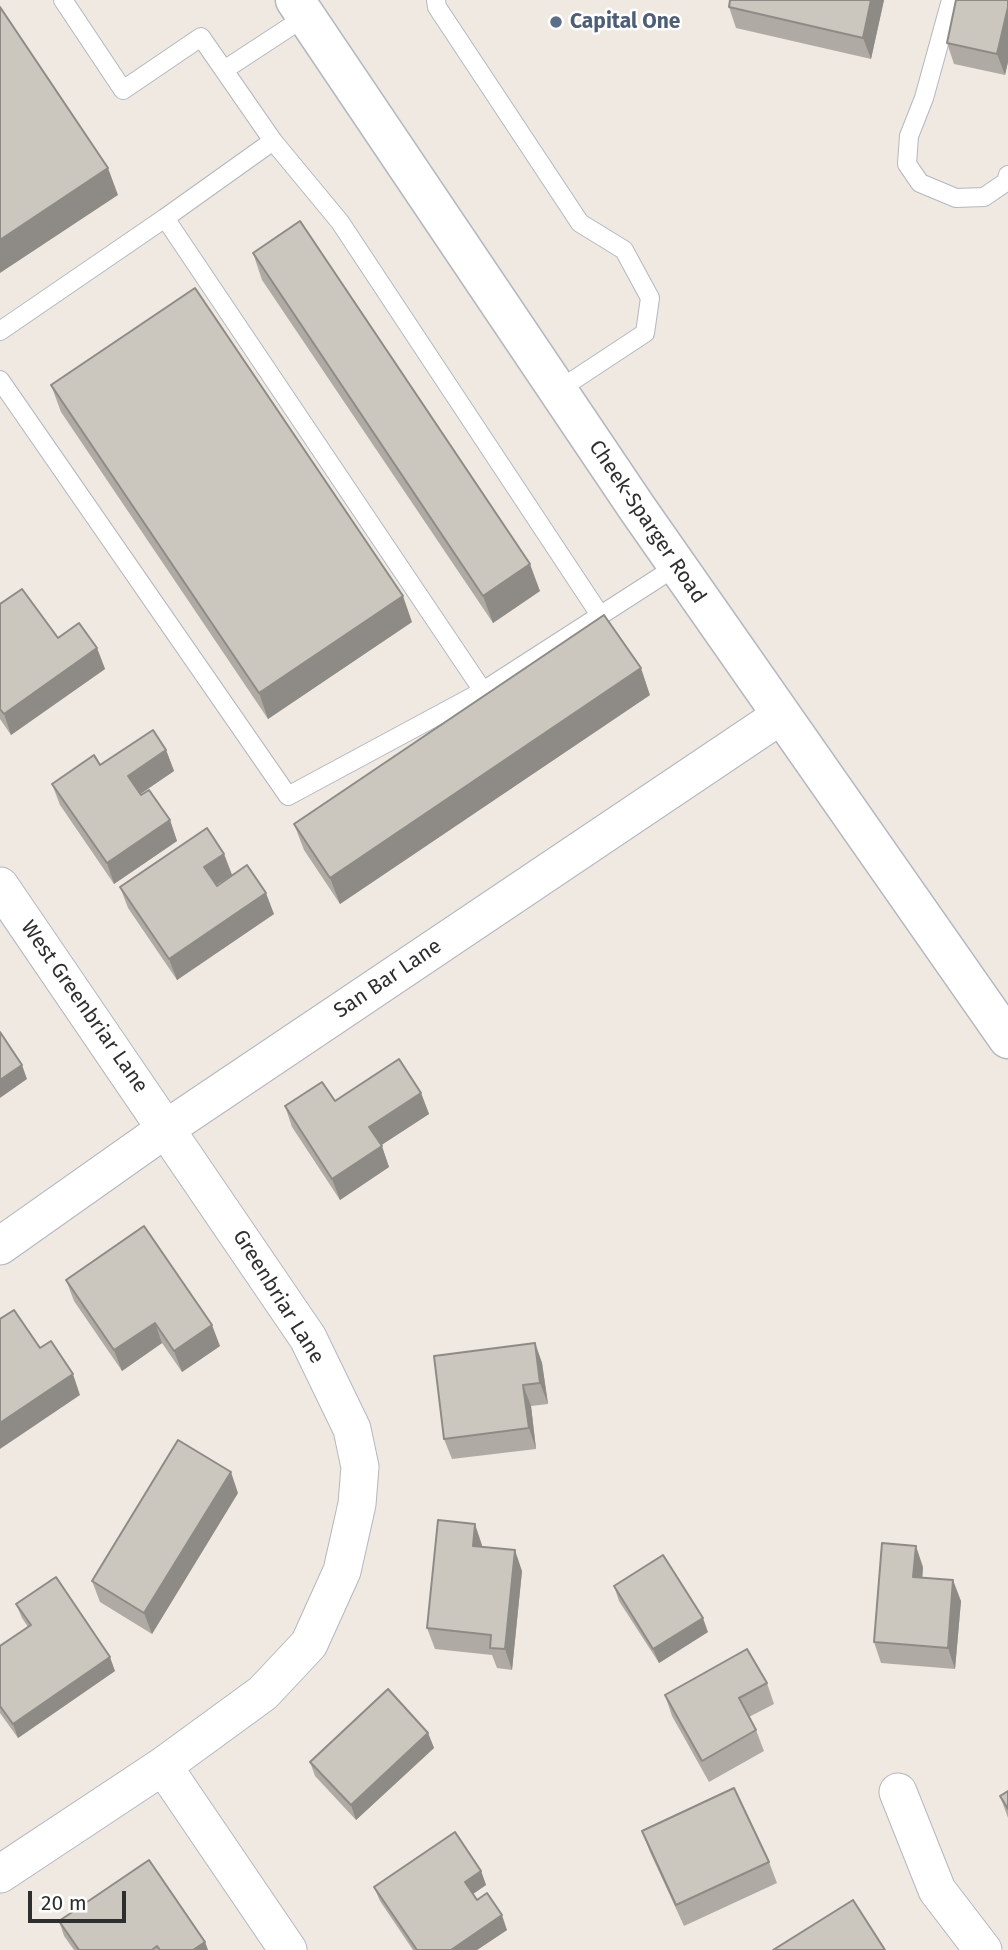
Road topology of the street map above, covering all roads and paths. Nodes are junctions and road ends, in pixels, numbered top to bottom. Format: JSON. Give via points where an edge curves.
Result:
{"nodes":[{"id":1,"x":63,"y":0,"type":"edge"},
{"id":2,"x":436,"y":0,"type":"edge"},
{"id":3,"x":951,"y":0,"type":"edge"},
{"id":4,"x":300,"y":8,"type":"edge"},
{"id":5,"x":224,"y":70,"type":"junction"},
{"id":6,"x":273,"y":141,"type":"junction"},
{"id":7,"x":1008,"y":175,"type":"edge"},
{"id":8,"x":165,"y":218,"type":"junction"},
{"id":9,"x":0,"y":331,"type":"edge"},
{"id":10,"x":0,"y":380,"type":"edge"},
{"id":11,"x":557,"y":391,"type":"junction"},
{"id":12,"x":677,"y":566,"type":"junction"},
{"id":13,"x":600,"y":615,"type":"junction"},
{"id":14,"x":483,"y":691,"type":"junction"},
{"id":15,"x":780,"y":716,"type":"junction"},
{"id":16,"x":0,"y":886,"type":"edge"},
{"id":17,"x":1008,"y":1039,"type":"edge"},
{"id":18,"x":167,"y":1128,"type":"junction"},
{"id":19,"x":0,"y":1246,"type":"edge"},
{"id":20,"x":163,"y":1766,"type":"junction"},
{"id":21,"x":898,"y":1792,"type":"dead end"},
{"id":22,"x":0,"y":1874,"type":"edge"},
{"id":23,"x":288,"y":1950,"type":"edge"},
{"id":24,"x":983,"y":1950,"type":"edge"}],
"edges":[{"from":1,"to":5,"type":"lane","via":[[123,90],[201,37]]},
{"from":2,"to":11,"type":"lane","via":[[580,223],[624,250],[650,298],[645,332]]},
{"from":3,"to":7,"type":"lane","via":[[909,136],[907,164],[920,183],[956,198],[984,197],[1006,182]]},
{"from":4,"to":5,"type":"lane"},
{"from":4,"to":11,"type":"main road","name":"Cheek-Sparger Road"},
{"from":5,"to":6,"type":"lane"},
{"from":6,"to":8,"type":"lane"},
{"from":6,"to":13,"type":"lane","via":[[340,222]]},
{"from":8,"to":9,"type":"lane"},
{"from":8,"to":14,"type":"lane"},
{"from":10,"to":14,"type":"lane","via":[[288,796]]},
{"from":11,"to":12,"type":"main road","name":"Cheek-Sparger Road"},
{"from":12,"to":13,"type":"lane"},
{"from":12,"to":15,"type":"main road","name":"Cheek-Sparger Road"},
{"from":13,"to":14,"type":"lane"},
{"from":15,"to":17,"type":"main road","name":"Cheek-Sparger Road"},
{"from":15,"to":18,"type":"street","name":"San Bar Lane"},
{"from":16,"to":18,"type":"street","name":"West Greenbriar Lane"},
{"from":18,"to":19,"type":"street","name":"San Bar Lane"},
{"from":18,"to":20,"type":"street","name":"Greenbriar Lane","via":[[308,1338],[352,1429],[360,1467],[342,1571],[309,1644],[263,1693]]},
{"from":20,"to":22,"type":"street","name":"Greenbriar Lane"},
{"from":20,"to":23,"type":"street"},
{"from":21,"to":24,"type":"street","via":[[936,1890]]}]}
